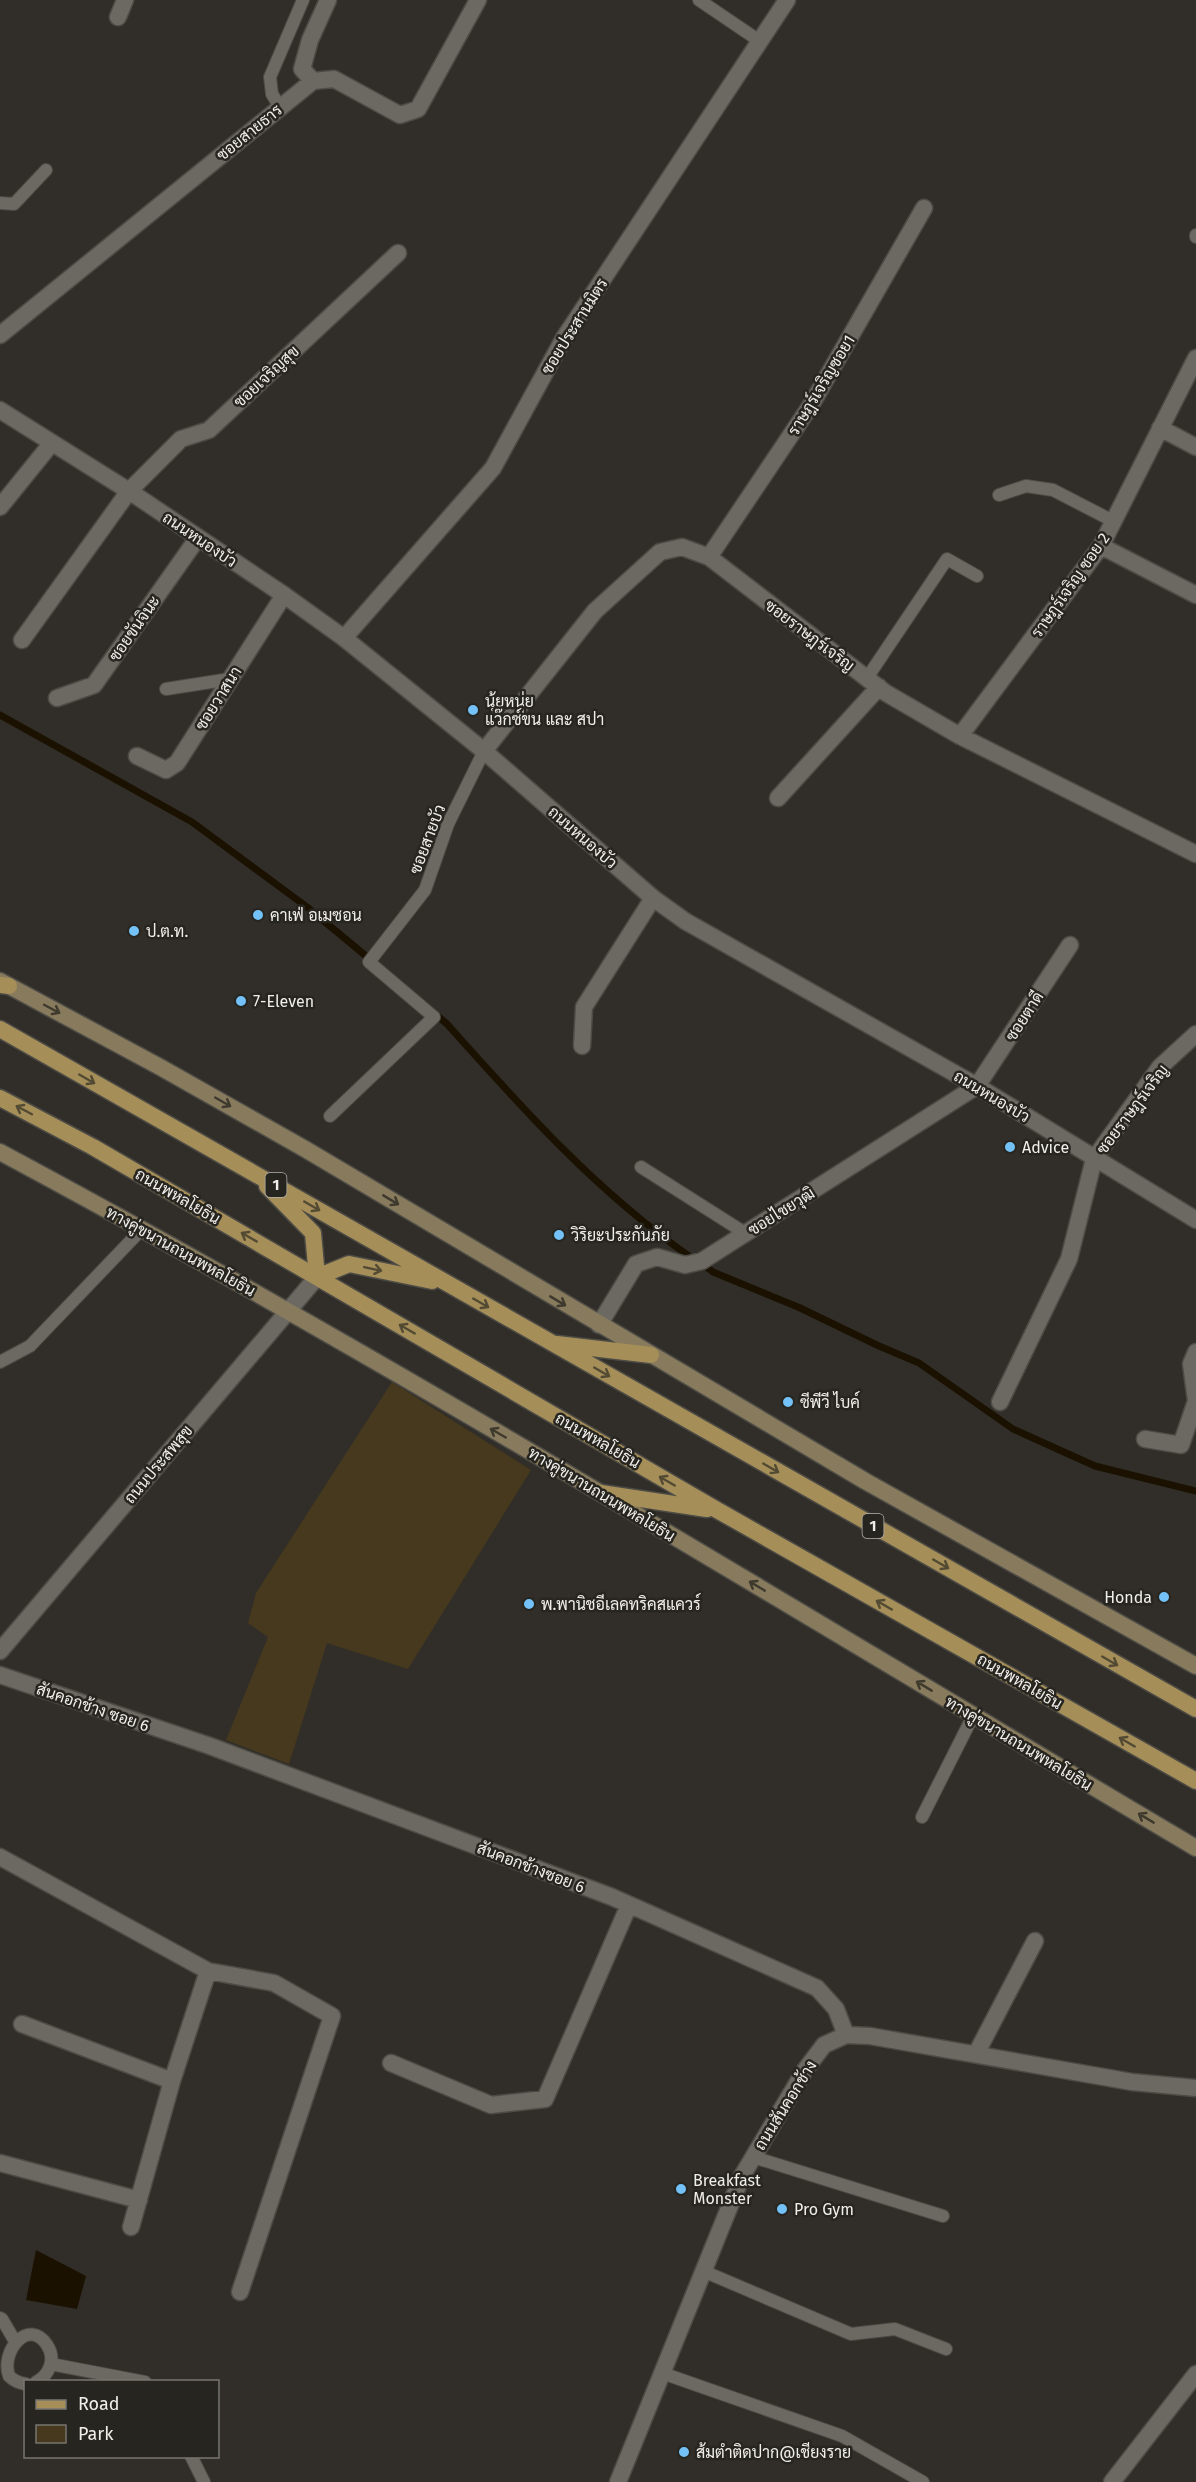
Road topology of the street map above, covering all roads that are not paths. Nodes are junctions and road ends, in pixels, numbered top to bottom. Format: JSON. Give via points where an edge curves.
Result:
{"nodes":[{"id":1,"x":125,"y":0,"type":"edge"},
{"id":2,"x":303,"y":0,"type":"edge"},
{"id":3,"x":328,"y":0,"type":"edge"},
{"id":4,"x":478,"y":0,"type":"edge"},
{"id":5,"x":699,"y":0,"type":"edge"},
{"id":6,"x":787,"y":0,"type":"edge"},
{"id":7,"x":118,"y":17,"type":"dead end"},
{"id":8,"x":761,"y":42,"type":"junction"},
{"id":9,"x":313,"y":81,"type":"junction"},
{"id":10,"x":280,"y":107,"type":"junction"},
{"id":11,"x":46,"y":170,"type":"dead end"},
{"id":12,"x":0,"y":203,"type":"edge"},
{"id":13,"x":924,"y":208,"type":"dead end"},
{"id":14,"x":398,"y":253,"type":"dead end"},
{"id":15,"x":0,"y":335,"type":"edge"},
{"id":16,"x":1196,"y":358,"type":"edge"},
{"id":17,"x":0,"y":410,"type":"edge"},
{"id":18,"x":1160,"y":428,"type":"junction"},
{"id":19,"x":51,"y":444,"type":"junction"},
{"id":20,"x":1196,"y":447,"type":"edge"},
{"id":21,"x":129,"y":491,"type":"junction"},
{"id":22,"x":999,"y":495,"type":"dead end"},
{"id":23,"x":0,"y":507,"type":"edge"},
{"id":24,"x":1113,"y":521,"type":"junction"},
{"id":25,"x":197,"y":539,"type":"junction"},
{"id":26,"x":1101,"y":546,"type":"junction"},
{"id":27,"x":709,"y":557,"type":"junction"},
{"id":28,"x":977,"y":576,"type":"dead end"},
{"id":29,"x":284,"y":595,"type":"junction"},
{"id":30,"x":1196,"y":595,"type":"edge"},
{"id":31,"x":344,"y":638,"type":"junction"},
{"id":32,"x":22,"y":640,"type":"dead end"},
{"id":33,"x":230,"y":679,"type":"junction"},
{"id":34,"x":873,"y":682,"type":"junction"},
{"id":35,"x":166,"y":690,"type":"dead end"},
{"id":36,"x":57,"y":698,"type":"dead end"},
{"id":37,"x":960,"y":736,"type":"junction"},
{"id":38,"x":484,"y":751,"type":"junction"},
{"id":39,"x":136,"y":756,"type":"dead end"},
{"id":40,"x":778,"y":798,"type":"dead end"},
{"id":41,"x":1196,"y":854,"type":"edge"},
{"id":42,"x":653,"y":898,"type":"junction"},
{"id":43,"x":1070,"y":945,"type":"dead end"},
{"id":44,"x":3,"y":984,"type":"edge"},
{"id":45,"x":0,"y":1029,"type":"edge"},
{"id":46,"x":1196,"y":1034,"type":"edge"},
{"id":47,"x":582,"y":1046,"type":"dead end"},
{"id":48,"x":977,"y":1086,"type":"junction"},
{"id":49,"x":0,"y":1098,"type":"edge"},
{"id":50,"x":330,"y":1116,"type":"dead end"},
{"id":51,"x":0,"y":1152,"type":"edge"},
{"id":52,"x":1094,"y":1159,"type":"junction"},
{"id":53,"x":641,"y":1167,"type":"dead end"},
{"id":54,"x":250,"y":1170,"type":"junction"},
{"id":55,"x":1196,"y":1220,"type":"edge"},
{"id":56,"x":142,"y":1229,"type":"junction"},
{"id":57,"x":745,"y":1233,"type":"junction"},
{"id":58,"x":317,"y":1277,"type":"junction"},
{"id":59,"x":448,"y":1285,"type":"junction"},
{"id":60,"x":288,"y":1310,"type":"junction"},
{"id":61,"x":599,"y":1325,"type":"junction"},
{"id":62,"x":551,"y":1343,"type":"junction"},
{"id":63,"x":1196,"y":1352,"type":"edge"},
{"id":64,"x":651,"y":1355,"type":"junction"},
{"id":65,"x":0,"y":1362,"type":"edge"},
{"id":66,"x":1000,"y":1402,"type":"dead end"},
{"id":67,"x":1145,"y":1439,"type":"dead end"},
{"id":68,"x":601,"y":1493,"type":"junction"},
{"id":69,"x":717,"y":1510,"type":"junction"},
{"id":70,"x":0,"y":1651,"type":"edge"},
{"id":71,"x":1196,"y":1666,"type":"edge"},
{"id":72,"x":0,"y":1675,"type":"edge"},
{"id":73,"x":1196,"y":1709,"type":"edge"},
{"id":74,"x":973,"y":1716,"type":"junction"},
{"id":75,"x":186,"y":1738,"type":"joint"},
{"id":76,"x":1196,"y":1781,"type":"edge"},
{"id":77,"x":922,"y":1817,"type":"dead end"},
{"id":78,"x":1196,"y":1848,"type":"edge"},
{"id":79,"x":0,"y":1857,"type":"edge"},
{"id":80,"x":629,"y":1905,"type":"junction"},
{"id":81,"x":1035,"y":1941,"type":"dead end"},
{"id":82,"x":208,"y":1971,"type":"junction"},
{"id":83,"x":22,"y":2024,"type":"dead end"},
{"id":84,"x":846,"y":2035,"type":"junction"},
{"id":85,"x":976,"y":2054,"type":"junction"},
{"id":86,"x":391,"y":2063,"type":"dead end"},
{"id":87,"x":172,"y":2081,"type":"junction"},
{"id":88,"x":1196,"y":2088,"type":"edge"},
{"id":89,"x":753,"y":2157,"type":"junction"},
{"id":90,"x":0,"y":2163,"type":"edge"},
{"id":91,"x":139,"y":2200,"type":"junction"},
{"id":92,"x":943,"y":2216,"type":"dead end"},
{"id":93,"x":130,"y":2227,"type":"dead end"},
{"id":94,"x":703,"y":2271,"type":"junction"},
{"id":95,"x":240,"y":2292,"type":"dead end"},
{"id":96,"x":0,"y":2318,"type":"edge"},
{"id":97,"x":13,"y":2338,"type":"junction"},
{"id":98,"x":946,"y":2349,"type":"dead end"},
{"id":99,"x":51,"y":2364,"type":"junction"},
{"id":100,"x":662,"y":2373,"type":"junction"},
{"id":101,"x":1196,"y":2374,"type":"edge"},
{"id":102,"x":38,"y":2380,"type":"edge"},
{"id":103,"x":135,"y":2380,"type":"edge"},
{"id":104,"x":24,"y":2383,"type":"edge"},
{"id":105,"x":192,"y":2458,"type":"edge"},
{"id":106,"x":204,"y":2482,"type":"edge"},
{"id":107,"x":618,"y":2482,"type":"edge"},
{"id":108,"x":923,"y":2482,"type":"edge"},
{"id":109,"x":1112,"y":2482,"type":"edge"}],
"edges":[{"from":1,"to":7,"type":"street"},
{"from":2,"to":10,"type":"lane","via":[[270,77],[272,94]]},
{"from":3,"to":9,"type":"street","via":[[302,69]]},
{"from":4,"to":9,"type":"street","via":[[418,109],[400,115],[334,79]]},
{"from":5,"to":8,"type":"lane"},
{"from":6,"to":8,"type":"street","name":"ซอยประสานมิตร"},
{"from":8,"to":31,"type":"street","name":"ซอยประสานมิตร","via":[[564,338],[493,468]]},
{"from":9,"to":10,"type":"street","name":"ซอยสายธาร"},
{"from":10,"to":15,"type":"street","name":"ซอยสายธาร"},
{"from":11,"to":12,"type":"lane","via":[[14,204]]},
{"from":13,"to":27,"type":"street","name":"ราษฎร์เจริญซอย1","via":[[811,405]]},
{"from":14,"to":21,"type":"street","name":"ซอยเจริญสุข","via":[[209,430],[182,439]]},
{"from":16,"to":18,"type":"street","name":"ราษฎร์เจริญ ซอย 2"},
{"from":17,"to":19,"type":"street","name":"ถนนหนองบัว"},
{"from":18,"to":20,"type":"street"},
{"from":18,"to":24,"type":"street","name":"ราษฎร์เจริญ ซอย 2"},
{"from":19,"to":21,"type":"street","name":"ถนนหนองบัว"},
{"from":19,"to":23,"type":"street"},
{"from":21,"to":25,"type":"street","name":"ถนนหนองบัว"},
{"from":21,"to":32,"type":"street","name":"ซอยเจริญสุข"},
{"from":22,"to":24,"type":"lane","via":[[1026,486],[1053,490]]},
{"from":24,"to":26,"type":"street","name":"ราษฎร์เจริญ ซอย 2"},
{"from":25,"to":29,"type":"street","name":"ถนนหนองบัว"},
{"from":25,"to":36,"type":"street","name":"ซอยขันจินะ","via":[[94,685]]},
{"from":26,"to":30,"type":"street"},
{"from":26,"to":37,"type":"street","name":"ราษฎร์เจริญ ซอย 2"},
{"from":27,"to":34,"type":"street","name":"ซอยราษฎร์เจริญ"},
{"from":27,"to":38,"type":"street","name":"ซอยราษฎร์เจริญ","via":[[682,547],[660,552],[595,611]]},
{"from":28,"to":34,"type":"lane","via":[[947,559]]},
{"from":29,"to":31,"type":"street","name":"ถนนหนองบัว"},
{"from":29,"to":33,"type":"street","name":"ซอยวาสนา"},
{"from":31,"to":38,"type":"street","name":"ถนนหนองบัว"},
{"from":33,"to":35,"type":"lane"},
{"from":33,"to":39,"type":"street","name":"ซอยวาสนา","via":[[177,763],[166,770]]},
{"from":34,"to":37,"type":"street","name":"ซอยราษฎร์เจริญ"},
{"from":34,"to":40,"type":"street"},
{"from":37,"to":41,"type":"street","name":"ซอยราษฎร์เจริญ"},
{"from":38,"to":42,"type":"street","name":"ถนนหนองบัว"},
{"from":38,"to":50,"type":"lane","name":"ซอยสายบัว","via":[[447,824],[425,890],[369,962],[434,1017]]},
{"from":42,"to":47,"type":"street","via":[[584,1007]]},
{"from":42,"to":48,"type":"street","name":"ถนนหนองบัว","via":[[685,921]]},
{"from":43,"to":48,"type":"street","name":"ซอยตาดี"},
{"from":44,"to":61,"type":"main road","number":"1","one_way":true,"via":[[305,1149]]},
{"from":45,"to":54,"type":"main road","number":"1","one_way":true},
{"from":46,"to":52,"type":"street","name":"ซอยราษฎร์เจริญ","via":[[1160,1067]]},
{"from":48,"to":52,"type":"street","name":"ถนนหนองบัว"},
{"from":48,"to":57,"type":"street","name":"ซอยไชยวุฒิ"},
{"from":58,"to":49,"type":"main road","name":"ถนนพหลโยธิน","one_way":true,"via":[[93,1147]]},
{"from":51,"to":56,"type":"main road","name":"ทางคู่ขนานถนนพหลโยธิน"},
{"from":52,"to":55,"type":"street","name":"ถนนหนองบัว"},
{"from":52,"to":66,"type":"street","via":[[1069,1258]]},
{"from":53,"to":57,"type":"lane"},
{"from":54,"to":58,"type":"main road","via":[[313,1233]]},
{"from":54,"to":59,"type":"main road","number":"1","one_way":true},
{"from":56,"to":60,"type":"main road","name":"ทางคู่ขนานถนนพหลโยธิน"},
{"from":56,"to":65,"type":"lane","via":[[30,1346]]},
{"from":57,"to":61,"type":"street","name":"ซอยไชยวุฒิ","via":[[702,1261],[685,1265],[657,1257],[636,1264]]},
{"from":58,"to":59,"type":"main road","one_way":true,"via":[[349,1264]]},
{"from":58,"to":60,"type":"street","name":"ถนนประสพสุข"},
{"from":69,"to":58,"type":"main road","name":"ถนนพหลโยธิน","one_way":true},
{"from":59,"to":62,"type":"main road","number":"1","one_way":true},
{"from":68,"to":60,"type":"main road","name":"ทางคู่ขนานถนนพหลโยธิน","one_way":true},
{"from":60,"to":70,"type":"street","name":"ถนนประสพสุข"},
{"from":61,"to":64,"type":"main road","number":"1"},
{"from":62,"to":64,"type":"main road"},
{"from":62,"to":73,"type":"main road","number":"1","one_way":true},
{"from":63,"to":67,"type":"street","via":[[1191,1364],[1196,1401],[1181,1445]]},
{"from":64,"to":71,"type":"main road","number":"1","via":[[865,1481]]},
{"from":68,"to":69,"type":"main road"},
{"from":74,"to":68,"type":"main road","name":"ทางคู่ขนานถนนพหลโยธิน","one_way":true},
{"from":76,"to":69,"type":"main road","name":"ถนนพหลโยธิน","one_way":true},
{"from":72,"to":75,"type":"street","name":"สันคอกช้าง ซอย 6"},
{"from":74,"to":77,"type":"lane"},
{"from":78,"to":74,"type":"main road","name":"ทางคู่ขนานถนนพหลโยธิน","one_way":true},
{"from":75,"to":80,"type":"street","name":"สันคอกช้างซอย 6"},
{"from":79,"to":82,"type":"street"},
{"from":80,"to":84,"type":"street","name":"สันคอกช้างซอย 6","via":[[817,1988],[836,2009]]},
{"from":80,"to":86,"type":"street","via":[[545,2099],[490,2105]]},
{"from":81,"to":85,"type":"street"},
{"from":82,"to":87,"type":"street"},
{"from":82,"to":95,"type":"street","via":[[274,1983],[332,2016]]},
{"from":83,"to":87,"type":"street"},
{"from":84,"to":85,"type":"street"},
{"from":84,"to":89,"type":"street","name":"ถนนสันคอกช้าง","via":[[824,2045]]},
{"from":85,"to":88,"type":"street","via":[[1132,2082]]},
{"from":87,"to":91,"type":"street"},
{"from":89,"to":92,"type":"lane"},
{"from":89,"to":94,"type":"street","name":"ถนนสันคอกช้าง"},
{"from":90,"to":91,"type":"street"},
{"from":91,"to":93,"type":"street"},
{"from":94,"to":98,"type":"lane","via":[[851,2334],[895,2329]]},
{"from":94,"to":100,"type":"street","name":"ถนนสันคอกช้าง"},
{"from":96,"to":97,"type":"lane"},
{"from":97,"to":99,"type":"lane","via":[[32,2335],[41,2339],[48,2346]]},
{"from":97,"to":104,"type":"lane","via":[[2,2364],[13,2380]]},
{"from":99,"to":102,"type":"lane"},
{"from":99,"to":103,"type":"lane"},
{"from":100,"to":107,"type":"street","name":"ถนนสันคอกช้าง"},
{"from":100,"to":108,"type":"lane","via":[[842,2436]]},
{"from":101,"to":109,"type":"street"},
{"from":105,"to":106,"type":"lane"}]}
